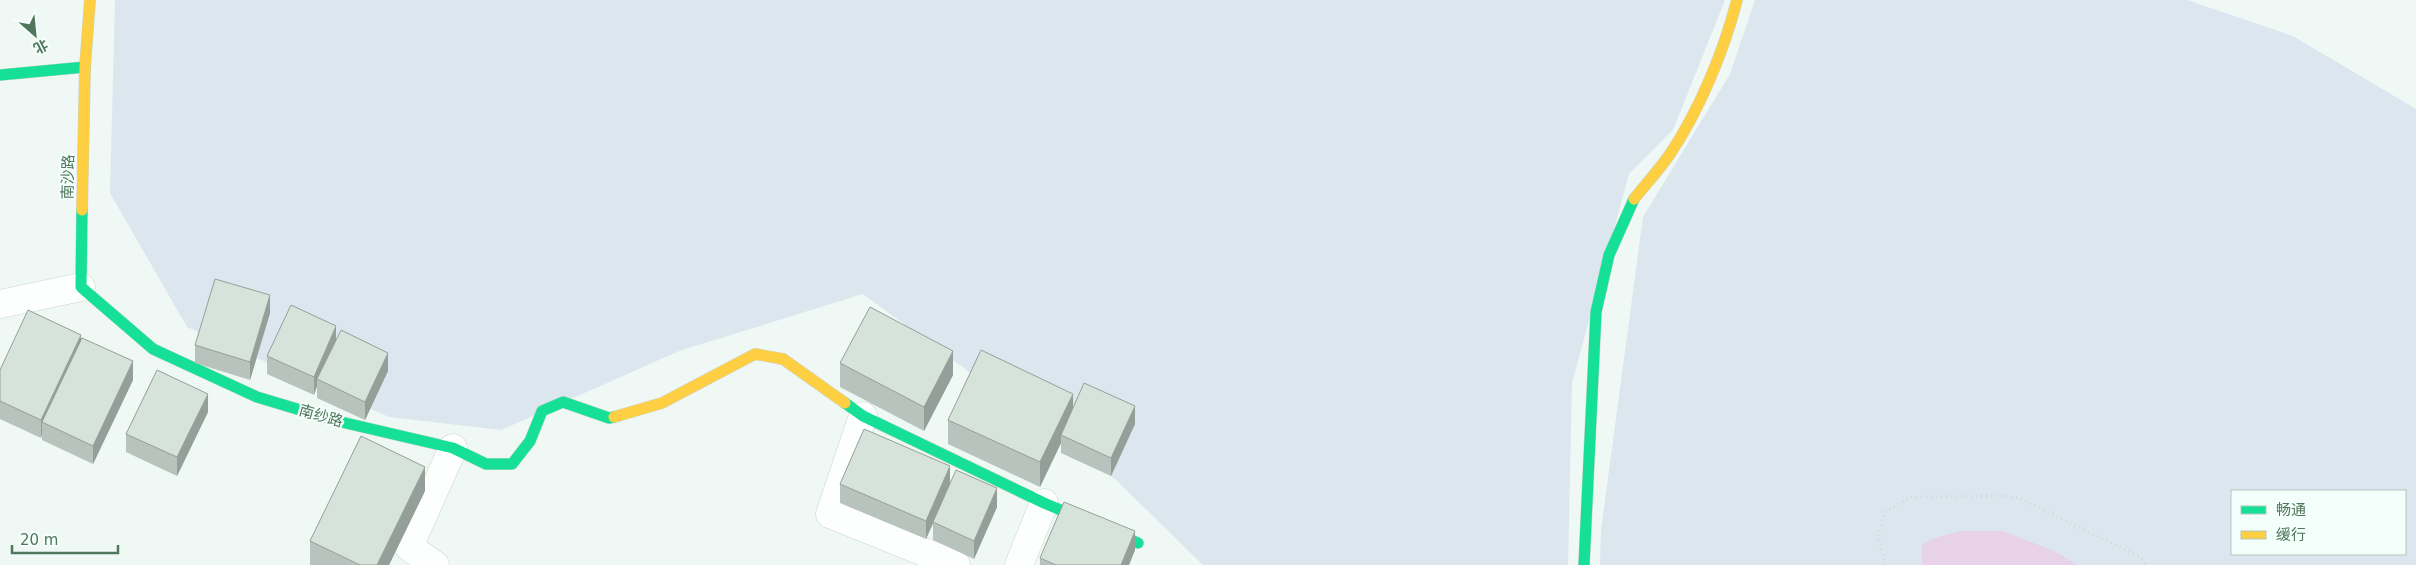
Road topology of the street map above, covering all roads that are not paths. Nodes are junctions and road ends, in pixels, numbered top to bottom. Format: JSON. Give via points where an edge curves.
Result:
{"nodes":[{"id":1,"x":90,"y":0,"type":"edge"},
{"id":2,"x":1737,"y":0,"type":"edge"},
{"id":3,"x":85,"y":66,"type":"junction"},
{"id":4,"x":0,"y":75,"type":"edge"},
{"id":5,"x":81,"y":287,"type":"junction"},
{"id":6,"x":0,"y":304,"type":"edge"},
{"id":7,"x":863,"y":416,"type":"junction"},
{"id":8,"x":453,"y":448,"type":"junction"},
{"id":9,"x":1044,"y":503,"type":"junction"},
{"id":10,"x":1138,"y":543,"type":"dead end"},
{"id":11,"x":435,"y":565,"type":"edge"},
{"id":12,"x":956,"y":565,"type":"edge"},
{"id":13,"x":1019,"y":565,"type":"edge"},
{"id":14,"x":1584,"y":565,"type":"edge"}],
"edges":[{"from":1,"to":3,"type":"street","name":"南沙路"},
{"from":2,"to":14,"type":"street","via":[[1728,35],[1702,95],[1670,154],[1633,200],[1609,255],[1596,312]]},
{"from":3,"to":4,"type":"street"},
{"from":3,"to":5,"type":"street","name":"南沙路"},
{"from":5,"to":6,"type":"street"},
{"from":5,"to":8,"type":"street","name":"南纱路","via":[[153,349],[257,397],[337,421]]},
{"from":7,"to":8,"type":"street","name":"南纱路","via":[[783,359],[755,354],[662,403],[609,418],[563,402],[542,411],[530,441],[512,464],[486,464]]},
{"from":7,"to":9,"type":"street"},
{"from":7,"to":12,"type":"street","via":[[830,514]]},
{"from":8,"to":11,"type":"street","via":[[409,547]]},
{"from":9,"to":10,"type":"street"},
{"from":9,"to":13,"type":"street"}]}
